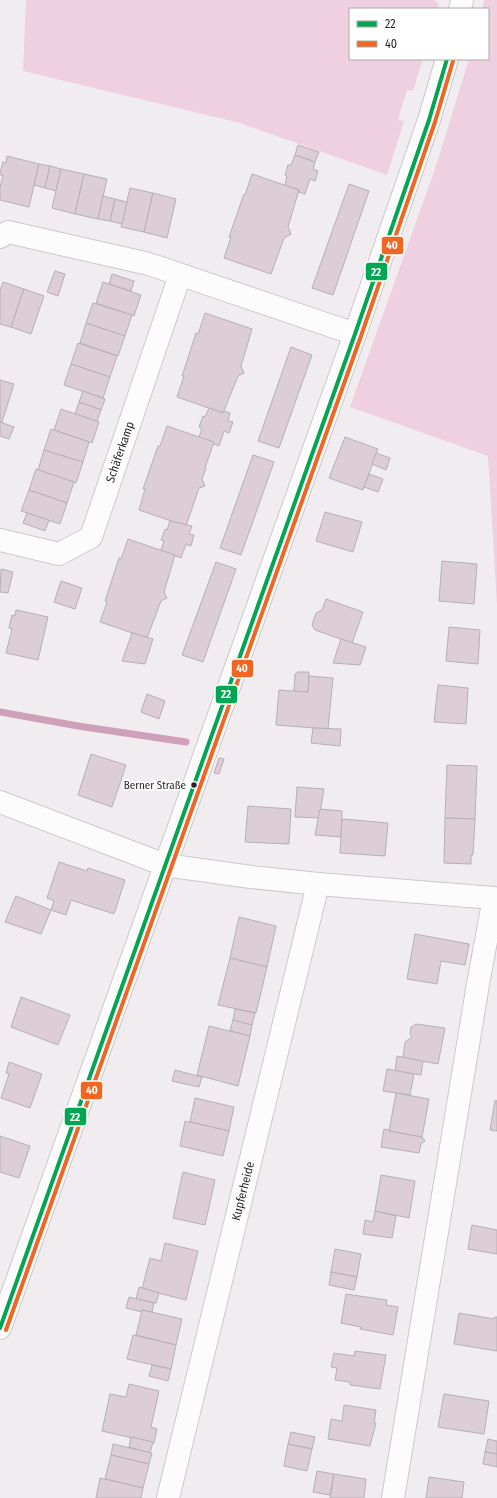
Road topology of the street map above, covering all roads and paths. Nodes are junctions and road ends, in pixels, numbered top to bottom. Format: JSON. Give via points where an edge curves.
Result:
{"nodes":[{"id":1,"x":447,"y":60,"type":"edge"},
{"id":2,"x":0,"y":237,"type":"edge"},
{"id":3,"x":180,"y":275,"type":"junction"},
{"id":4,"x":355,"y":334,"type":"junction"},
{"id":5,"x":0,"y":540,"type":"edge"},
{"id":6,"x":0,"y":802,"type":"edge"},
{"id":7,"x":165,"y":865,"type":"junction"},
{"id":8,"x":318,"y":884,"type":"junction"},
{"id":9,"x":0,"y":1328,"type":"edge"},
{"id":10,"x":168,"y":1498,"type":"edge"},
{"id":11,"x":393,"y":1498,"type":"edge"}],
"edges":[{"from":1,"to":4,"type":"street","via":[[429,120]]},
{"from":2,"to":3,"type":"street","via":[[8,232],[149,264]]},
{"from":3,"to":4,"type":"street"},
{"from":3,"to":5,"type":"street","name":"Schäferkamp","via":[[91,537],[59,554]]},
{"from":4,"to":7,"type":"street"},
{"from":6,"to":7,"type":"street"},
{"from":7,"to":8,"type":"street"},
{"from":7,"to":9,"type":"street"},
{"from":8,"to":10,"type":"street","name":"Kupferheide"},
{"from":8,"to":11,"type":"street","via":[[494,898]]}]}
